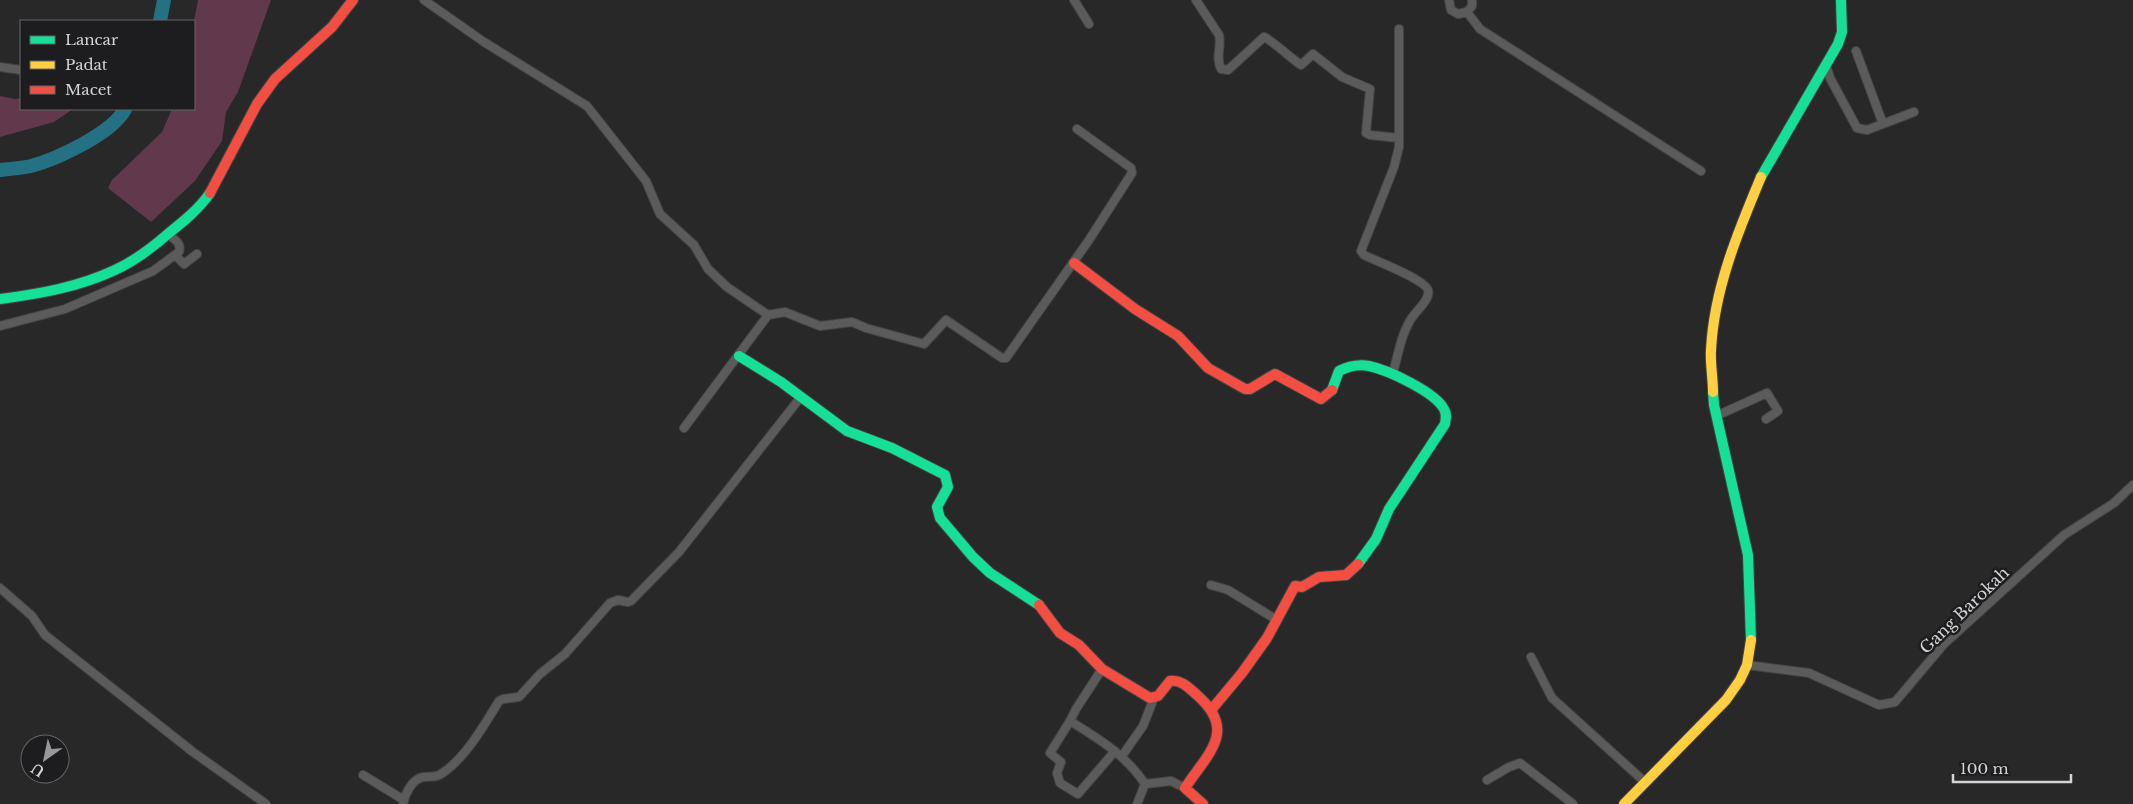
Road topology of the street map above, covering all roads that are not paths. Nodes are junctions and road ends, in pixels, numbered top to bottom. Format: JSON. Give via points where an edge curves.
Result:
{"nodes":[{"id":1,"x":353,"y":0,"type":"edge"},
{"id":2,"x":424,"y":0,"type":"edge"},
{"id":3,"x":1074,"y":0,"type":"edge"},
{"id":4,"x":1196,"y":0,"type":"edge"},
{"id":5,"x":1447,"y":0,"type":"edge"},
{"id":6,"x":1472,"y":0,"type":"edge"},
{"id":7,"x":1841,"y":0,"type":"edge"},
{"id":8,"x":1467,"y":12,"type":"junction"},
{"id":9,"x":1089,"y":24,"type":"dead end"},
{"id":10,"x":1399,"y":29,"type":"dead end"},
{"id":11,"x":1856,"y":51,"type":"dead end"},
{"id":12,"x":1826,"y":65,"type":"junction"},
{"id":13,"x":0,"y":67,"type":"edge"},
{"id":14,"x":20,"y":70,"type":"edge"},
{"id":15,"x":1914,"y":112,"type":"dead end"},
{"id":16,"x":1882,"y":124,"type":"junction"},
{"id":17,"x":1077,"y":129,"type":"dead end"},
{"id":18,"x":1399,"y":138,"type":"junction"},
{"id":19,"x":1701,"y":171,"type":"dead end"},
{"id":20,"x":167,"y":234,"type":"junction"},
{"id":21,"x":198,"y":254,"type":"dead end"},
{"id":22,"x":176,"y":256,"type":"junction"},
{"id":23,"x":1074,"y":263,"type":"junction"},
{"id":24,"x":0,"y":299,"type":"edge"},
{"id":25,"x":768,"y":315,"type":"junction"},
{"id":26,"x":0,"y":326,"type":"edge"},
{"id":27,"x":738,"y":356,"type":"junction"},
{"id":28,"x":1393,"y":373,"type":"junction"},
{"id":29,"x":800,"y":398,"type":"junction"},
{"id":30,"x":1716,"y":416,"type":"junction"},
{"id":31,"x":1766,"y":419,"type":"dead end"},
{"id":32,"x":684,"y":428,"type":"dead end"},
{"id":33,"x":2133,"y":485,"type":"edge"},
{"id":34,"x":1211,"y":585,"type":"dead end"},
{"id":35,"x":0,"y":588,"type":"edge"},
{"id":36,"x":1277,"y":620,"type":"junction"},
{"id":37,"x":1531,"y":657,"type":"dead end"},
{"id":38,"x":1747,"y":665,"type":"junction"},
{"id":39,"x":1102,"y":669,"type":"junction"},
{"id":40,"x":1154,"y":698,"type":"junction"},
{"id":41,"x":1212,"y":710,"type":"junction"},
{"id":42,"x":1070,"y":721,"type":"junction"},
{"id":43,"x":1118,"y":753,"type":"junction"},
{"id":44,"x":363,"y":775,"type":"dead end"},
{"id":45,"x":1487,"y":780,"type":"dead end"},
{"id":46,"x":1646,"y":783,"type":"junction"},
{"id":47,"x":1145,"y":784,"type":"junction"},
{"id":48,"x":1185,"y":788,"type":"junction"},
{"id":49,"x":403,"y":802,"type":"edge"},
{"id":50,"x":266,"y":804,"type":"edge"},
{"id":51,"x":1137,"y":804,"type":"edge"},
{"id":52,"x":1203,"y":804,"type":"edge"},
{"id":53,"x":1573,"y":804,"type":"edge"},
{"id":54,"x":1624,"y":804,"type":"edge"}],
"edges":[{"from":1,"to":20,"type":"street","via":[[332,27],[275,79],[250,115],[209,195],[188,218]]},
{"from":2,"to":25,"type":"street","via":[[587,106],[646,181],[660,214],[694,245],[708,269],[727,287]]},
{"from":3,"to":9,"type":"street"},
{"from":4,"to":18,"type":"street","via":[[1219,35],[1218,63],[1221,69],[1228,70],[1264,37],[1301,65],[1313,54],[1342,77],[1370,89],[1366,133]]},
{"from":5,"to":8,"type":"street","via":[[1451,10],[1458,14]]},
{"from":6,"to":8,"type":"street"},
{"from":7,"to":12,"type":"street","via":[[1842,32]]},
{"from":8,"to":19,"type":"street","via":[[1480,29]]},
{"from":10,"to":18,"type":"street"},
{"from":11,"to":16,"type":"street"},
{"from":12,"to":16,"type":"street","via":[[1857,128],[1867,130]]},
{"from":12,"to":30,"type":"street","via":[[1761,177],[1736,237],[1722,285],[1711,350]]},
{"from":13,"to":14,"type":"street"},
{"from":15,"to":16,"type":"street"},
{"from":17,"to":23,"type":"street","via":[[1133,172]]},
{"from":18,"to":28,"type":"street","via":[[1394,168],[1361,251],[1364,256],[1418,281],[1429,292],[1428,298],[1410,320]]},
{"from":20,"to":22,"type":"street","via":[[179,246]]},
{"from":20,"to":24,"type":"street","via":[[116,270],[74,285]]},
{"from":21,"to":22,"type":"street","via":[[184,264]]},
{"from":22,"to":26,"type":"street","via":[[153,271],[65,309]]},
{"from":23,"to":25,"type":"street","via":[[1006,358],[946,320],[924,344],[852,322],[820,326],[786,312]]},
{"from":23,"to":28,"type":"street","via":[[1135,309],[1178,336],[1208,368],[1245,389],[1275,374],[1321,399],[1333,389],[1337,374],[1343,368],[1363,366]]},
{"from":25,"to":27,"type":"street"},
{"from":27,"to":29,"type":"street","via":[[781,382]]},
{"from":27,"to":32,"type":"street"},
{"from":28,"to":36,"type":"street","via":[[1443,407],[1445,424],[1389,509],[1362,561],[1346,575],[1319,577],[1302,587],[1295,586]]},
{"from":29,"to":39,"type":"street","via":[[848,431],[892,448],[945,475],[949,486],[937,507],[940,518],[973,558],[1041,607],[1060,633],[1079,645]]},
{"from":29,"to":49,"type":"street","via":[[661,572],[631,601],[610,603],[565,654],[518,697],[499,701],[450,768],[435,777],[415,780]]},
{"from":30,"to":31,"type":"street","via":[[1767,393],[1778,411]]},
{"from":30,"to":38,"type":"street","via":[[1748,555],[1751,638]]},
{"from":33,"to":38,"type":"street","name":"Gang Barokah","via":[[2114,503],[2064,535],[1944,644],[1894,702],[1879,705],[1809,673]]},
{"from":34,"to":36,"type":"street","via":[[1228,590]]},
{"from":35,"to":50,"type":"street","via":[[32,616],[45,635],[193,752]]},
{"from":36,"to":41,"type":"street","via":[[1242,673]]},
{"from":37,"to":46,"type":"street","via":[[1552,698]]},
{"from":38,"to":46,"type":"street","via":[[1726,700]]},
{"from":39,"to":40,"type":"street"},
{"from":39,"to":42,"type":"street"},
{"from":40,"to":41,"type":"street","via":[[1173,679],[1190,688]]},
{"from":40,"to":43,"type":"street","via":[[1145,722]]},
{"from":41,"to":48,"type":"street","via":[[1217,741]]},
{"from":42,"to":43,"type":"street"},
{"from":42,"to":43,"type":"street","via":[[1050,753],[1061,762],[1057,773],[1060,782],[1078,794]]},
{"from":43,"to":47,"type":"street","via":[[1131,763]]},
{"from":44,"to":49,"type":"street"},
{"from":45,"to":53,"type":"street","via":[[1520,763]]},
{"from":46,"to":54,"type":"street"},
{"from":47,"to":48,"type":"street","via":[[1171,781]]},
{"from":47,"to":51,"type":"street"},
{"from":48,"to":52,"type":"street"}]}
